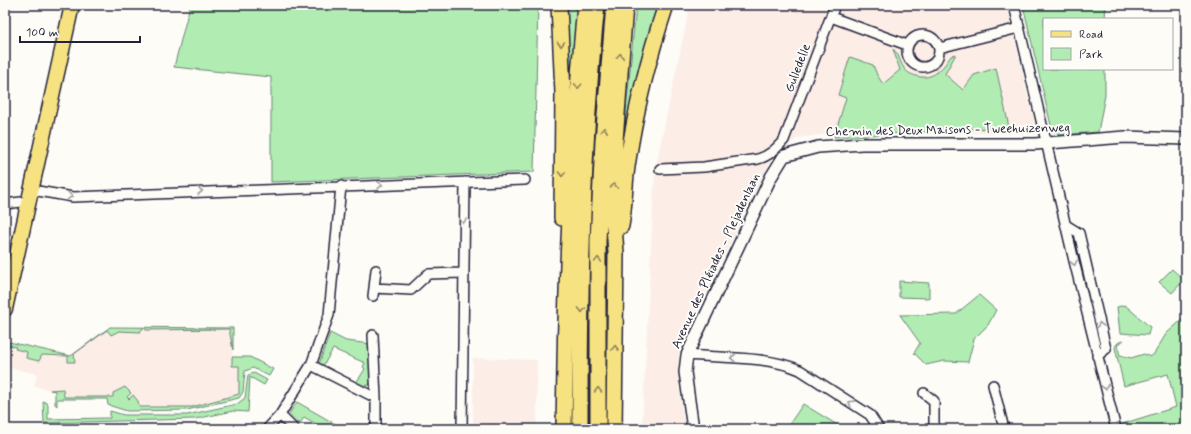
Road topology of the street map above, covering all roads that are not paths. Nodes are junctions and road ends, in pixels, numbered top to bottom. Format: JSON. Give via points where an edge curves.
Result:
{"nodes":[{"id":1,"x":72,"y":5,"type":"edge"},
{"id":2,"x":559,"y":5,"type":"edge"},
{"id":3,"x":586,"y":5,"type":"edge"},
{"id":4,"x":597,"y":5,"type":"edge"},
{"id":5,"x":614,"y":5,"type":"edge"},
{"id":6,"x":625,"y":5,"type":"edge"},
{"id":7,"x":666,"y":5,"type":"edge"},
{"id":8,"x":835,"y":5,"type":"edge"},
{"id":9,"x":1014,"y":5,"type":"edge"},
{"id":10,"x":831,"y":17,"type":"junction"},
{"id":11,"x":1019,"y":28,"type":"junction"},
{"id":12,"x":907,"y":45,"type":"junction"},
{"id":13,"x":939,"y":48,"type":"junction"},
{"id":14,"x":1186,"y":139,"type":"edge"},
{"id":15,"x":1046,"y":143,"type":"junction"},
{"id":16,"x":784,"y":156,"type":"joint"},
{"id":17,"x":660,"y":169,"type":"dead end"},
{"id":18,"x":525,"y":180,"type":"dead end"},
{"id":19,"x":465,"y":182,"type":"junction"},
{"id":20,"x":341,"y":186,"type":"junction"},
{"id":21,"x":30,"y":196,"type":"junction"},
{"id":22,"x":5,"y":204,"type":"edge"},
{"id":23,"x":616,"y":253,"type":"junction"},
{"id":24,"x":376,"y":270,"type":"dead end"},
{"id":25,"x":463,"y":273,"type":"junction"},
{"id":26,"x":5,"y":309,"type":"edge"},
{"id":27,"x":565,"y":322,"type":"junction"},
{"id":28,"x":373,"y":335,"type":"dead end"},
{"id":29,"x":687,"y":355,"type":"junction"},
{"id":30,"x":311,"y":365,"type":"junction"},
{"id":31,"x":993,"y":385,"type":"dead end"},
{"id":32,"x":924,"y":393,"type":"dead end"},
{"id":33,"x":376,"y":398,"type":"junction"},
{"id":34,"x":280,"y":414,"type":"junction"},
{"id":35,"x":267,"y":429,"type":"edge"},
{"id":36,"x":294,"y":429,"type":"edge"},
{"id":37,"x":376,"y":429,"type":"edge"},
{"id":38,"x":462,"y":429,"type":"edge"},
{"id":39,"x":564,"y":429,"type":"edge"},
{"id":40,"x":580,"y":429,"type":"edge"},
{"id":41,"x":598,"y":429,"type":"edge"},
{"id":42,"x":614,"y":429,"type":"edge"},
{"id":43,"x":693,"y":429,"type":"edge"},
{"id":44,"x":879,"y":429,"type":"edge"},
{"id":45,"x":934,"y":429,"type":"edge"},
{"id":46,"x":1004,"y":429,"type":"edge"},
{"id":47,"x":1116,"y":429,"type":"edge"}],
"edges":[{"from":1,"to":21,"type":"main road"},
{"from":2,"to":27,"type":"highway","one_way":true,"via":[[563,93],[561,281]]},
{"from":3,"to":27,"type":"highway","one_way":true,"via":[[578,82]]},
{"from":4,"to":40,"type":"highway","one_way":true,"via":[[583,214]]},
{"from":41,"to":5,"type":"highway","one_way":true,"via":[[598,241]]},
{"from":23,"to":6,"type":"highway","one_way":true,"via":[[613,213],[615,141]]},
{"from":7,"to":23,"type":"highway","via":[[653,44],[634,123]]},
{"from":8,"to":10,"type":"street","name":"Gulledelle"},
{"from":9,"to":11,"type":"street"},
{"from":10,"to":12,"type":"street"},
{"from":10,"to":17,"type":"street","name":"Gulledelle","via":[[784,140],[771,153],[758,159],[704,167]]},
{"from":11,"to":13,"type":"street"},
{"from":11,"to":15,"type":"street"},
{"from":12,"to":13,"type":"street","via":[[913,38],[926,34],[935,40]]},
{"from":12,"to":13,"type":"street","via":[[908,59],[921,67],[934,62]]},
{"from":14,"to":15,"type":"street","name":"Chemin des Deux Maisons - Tweehuizenweg","via":[[1126,137]]},
{"from":15,"to":16,"type":"street","name":"Chemin des Deux Maisons - Tweehuizenweg","via":[[862,144],[818,147]]},
{"from":15,"to":47,"type":"street","one_way":true},
{"from":16,"to":29,"type":"street","name":"Avenue des Pléiades - Plejadenlaan","via":[[771,177]]},
{"from":18,"to":19,"type":"street"},
{"from":20,"to":19,"type":"street","one_way":true},
{"from":19,"to":25,"type":"street","one_way":true},
{"from":21,"to":20,"type":"street","one_way":true,"via":[[73,197]]},
{"from":20,"to":30,"type":"street","via":[[329,315]]},
{"from":21,"to":22,"type":"street"},
{"from":21,"to":26,"type":"main road"},
{"from":42,"to":23,"type":"highway","one_way":true},
{"from":24,"to":25,"type":"street","via":[[373,292],[412,290],[428,274]]},
{"from":25,"to":38,"type":"street"},
{"from":27,"to":39,"type":"highway"},
{"from":28,"to":33,"type":"street"},
{"from":29,"to":43,"type":"street","name":"Avenue des Pléiades - Plejadenlaan","via":[[685,372]]},
{"from":44,"to":29,"type":"street","one_way":true,"via":[[870,415],[790,365]]},
{"from":30,"to":33,"type":"street"},
{"from":30,"to":34,"type":"street"},
{"from":31,"to":46,"type":"street"},
{"from":32,"to":45,"type":"street","via":[[934,401]]},
{"from":33,"to":37,"type":"street"},
{"from":34,"to":35,"type":"street"},
{"from":34,"to":36,"type":"street"}]}
